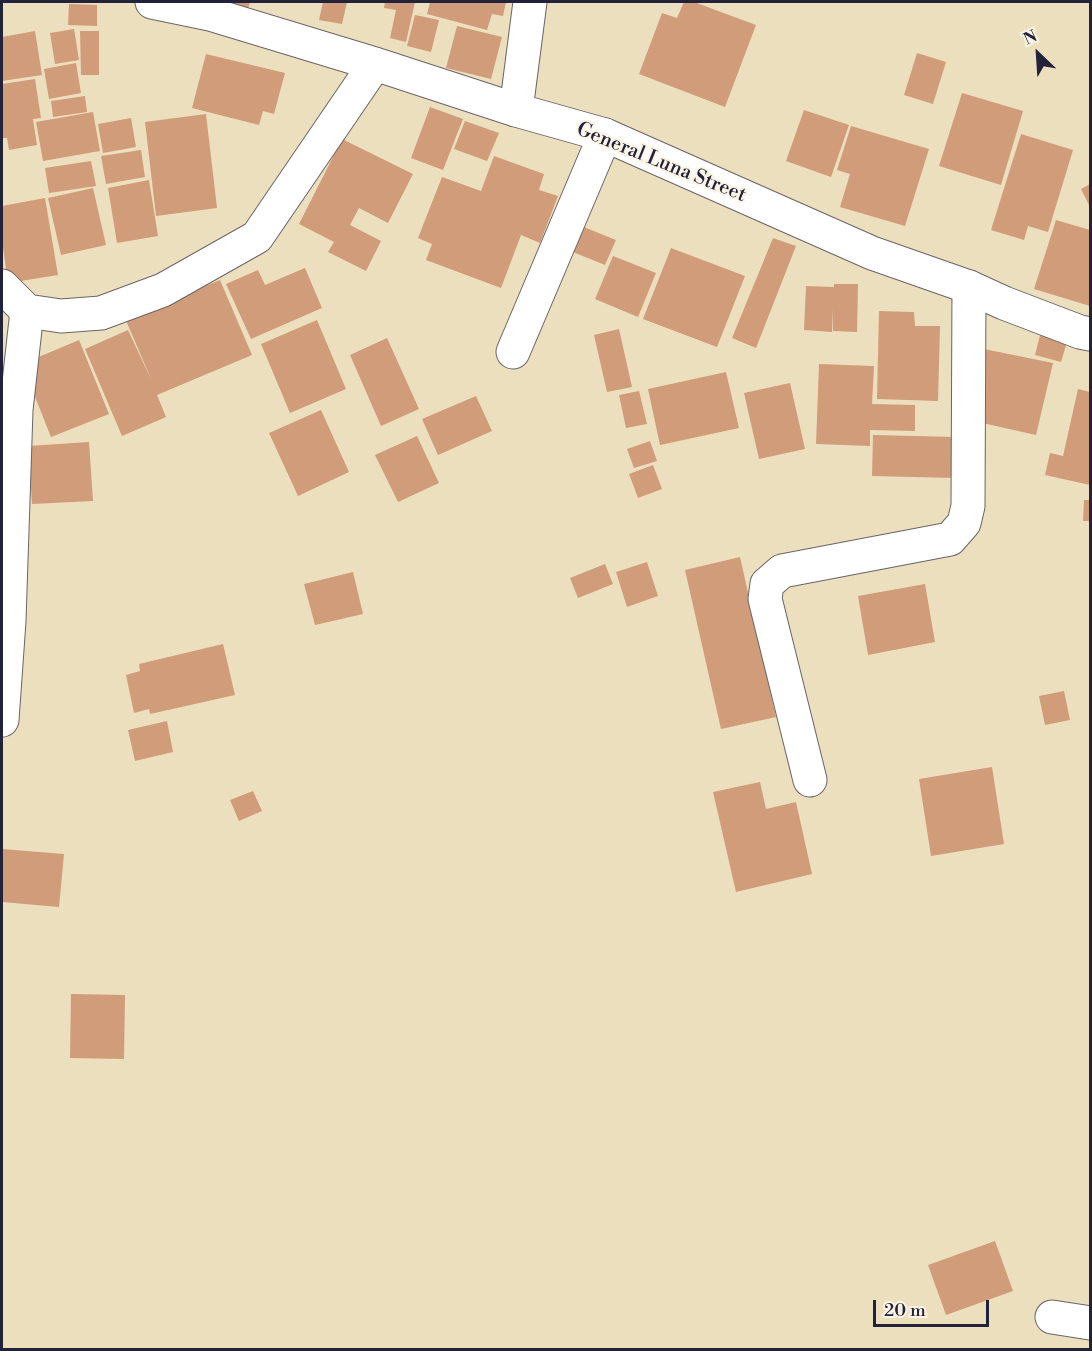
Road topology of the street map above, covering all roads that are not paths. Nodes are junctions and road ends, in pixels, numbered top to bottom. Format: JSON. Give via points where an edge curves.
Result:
{"nodes":[{"id":1,"x":152,"y":2,"type":"edge"},
{"id":2,"x":530,"y":2,"type":"edge"},
{"id":3,"x":375,"y":64,"type":"junction"},
{"id":4,"x":516,"y":110,"type":"junction"},
{"id":5,"x":605,"y":135,"type":"junction"},
{"id":6,"x":2,"y":286,"type":"edge"},
{"id":7,"x":969,"y":287,"type":"junction"},
{"id":8,"x":27,"y":311,"type":"junction"},
{"id":9,"x":1090,"y":334,"type":"edge"},
{"id":10,"x":513,"y":352,"type":"dead end"},
{"id":11,"x":2,"y":720,"type":"edge"},
{"id":12,"x":810,"y":780,"type":"dead end"},
{"id":13,"x":1052,"y":1317,"type":"dead end"},
{"id":14,"x":1090,"y":1323,"type":"edge"}],
"edges":[{"from":1,"to":3,"type":"street","name":"General Luna Street","via":[[210,14]]},
{"from":2,"to":4,"type":"street"},
{"from":3,"to":4,"type":"street","name":"General Luna Street"},
{"from":3,"to":8,"type":"street","via":[[257,237],[163,290],[101,313],[61,316]]},
{"from":4,"to":5,"type":"street","name":"General Luna Street"},
{"from":5,"to":7,"type":"street","name":"General Luna Street","via":[[872,253]]},
{"from":5,"to":10,"type":"street"},
{"from":6,"to":8,"type":"street"},
{"from":7,"to":9,"type":"street","name":"General Luna Street"},
{"from":7,"to":12,"type":"street","via":[[968,506],[964,523],[950,539],[782,571],[767,584],[765,599]]},
{"from":8,"to":11,"type":"street","via":[[16,410]]},
{"from":13,"to":14,"type":"street"}]}
